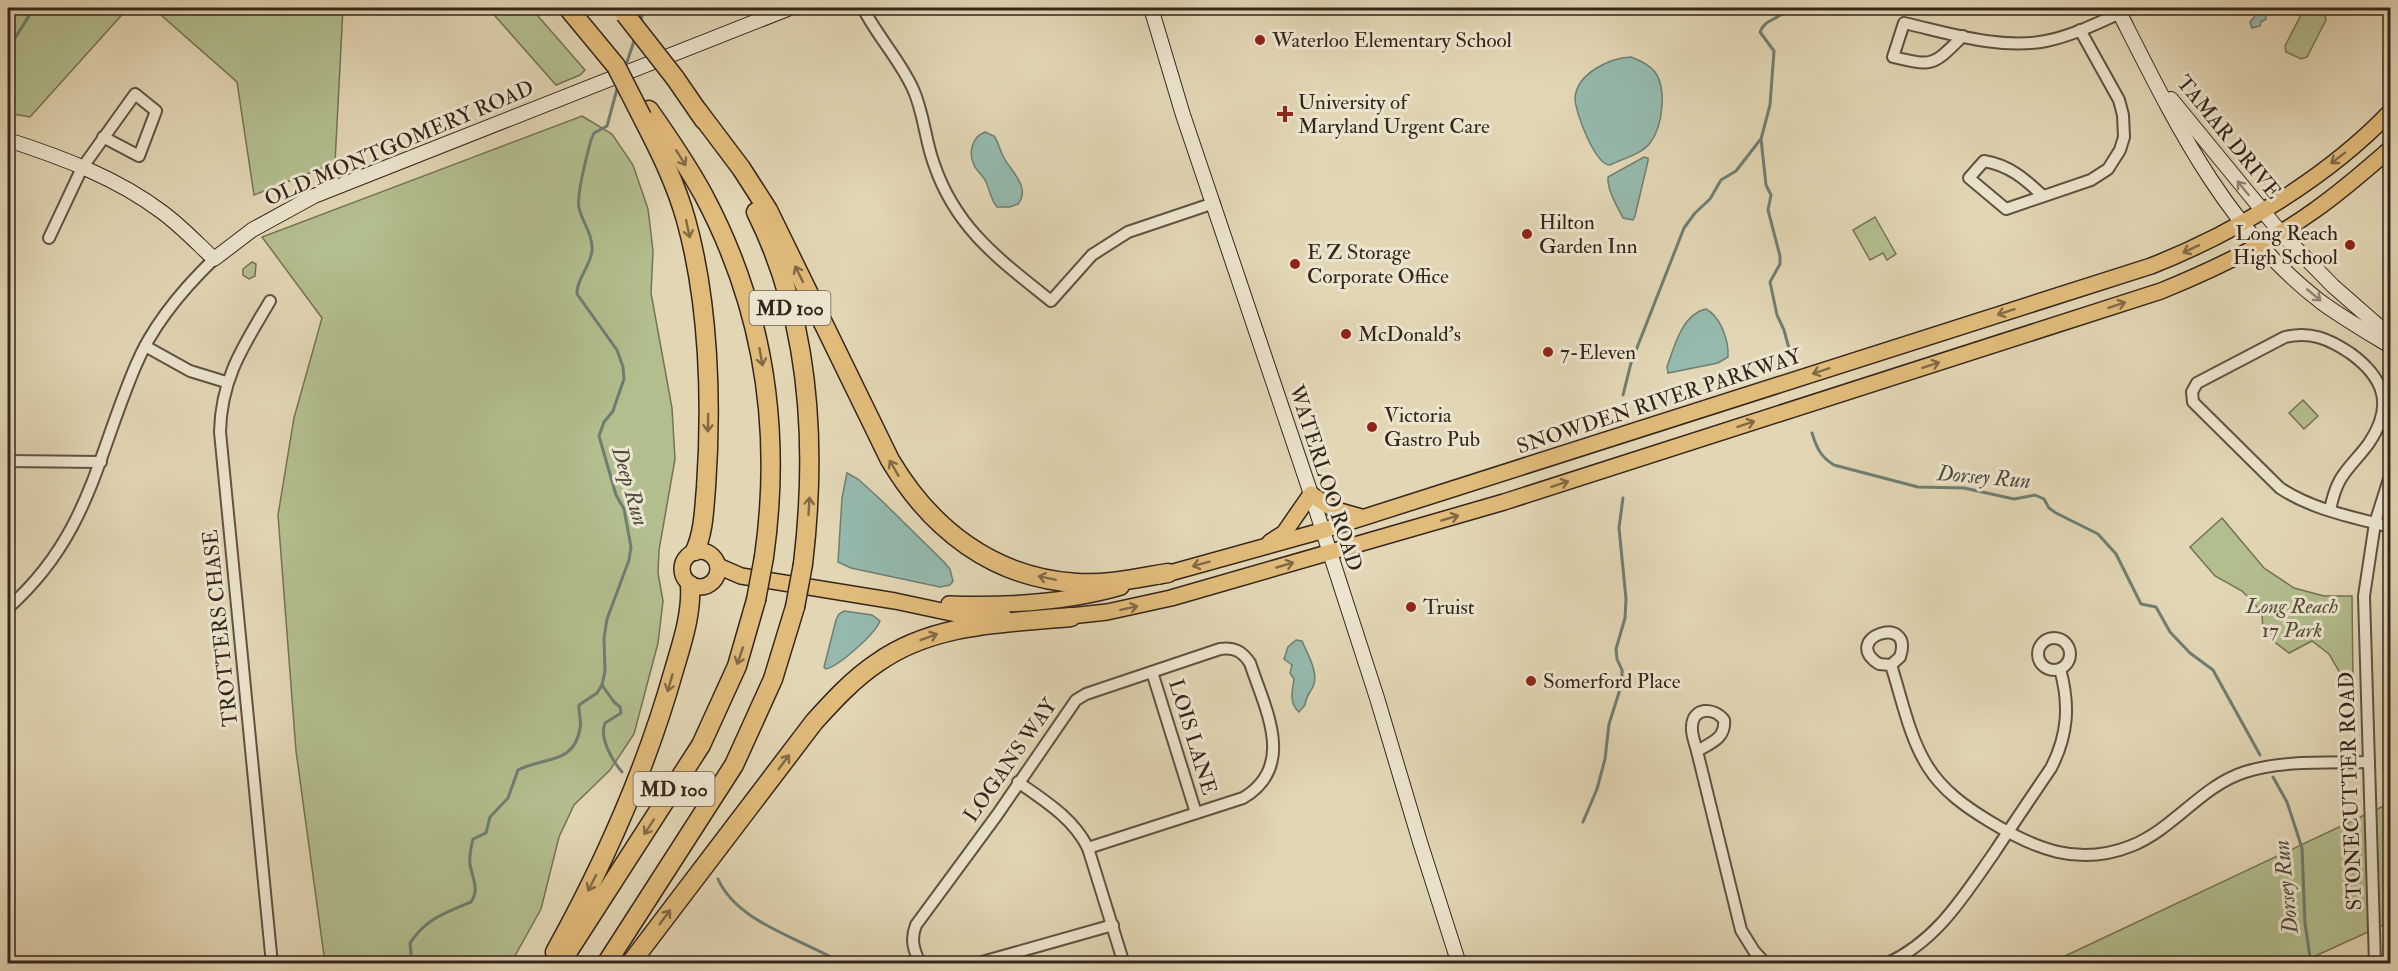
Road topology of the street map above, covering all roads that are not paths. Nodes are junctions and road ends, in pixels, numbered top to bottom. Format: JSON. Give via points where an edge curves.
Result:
{"nodes":[{"id":1,"x":568,"y":8,"type":"edge"},
{"id":2,"x":790,"y":8,"type":"edge"},
{"id":3,"x":863,"y":8,"type":"edge"},
{"id":4,"x":1151,"y":8,"type":"edge"},
{"id":5,"x":623,"y":10,"type":"edge"},
{"id":6,"x":2118,"y":10,"type":"edge"},
{"id":7,"x":2080,"y":30,"type":"junction"},
{"id":8,"x":1963,"y":36,"type":"junction"},
{"id":9,"x":2143,"y":60,"type":"junction"},
{"id":10,"x":698,"y":111,"type":"junction"},
{"id":11,"x":2391,"y":112,"type":"edge"},
{"id":12,"x":646,"y":113,"type":"junction"},
{"id":13,"x":103,"y":137,"type":"junction"},
{"id":14,"x":8,"y":140,"type":"edge"},
{"id":15,"x":2391,"y":149,"type":"edge"},
{"id":16,"x":82,"y":168,"type":"junction"},
{"id":17,"x":2043,"y":195,"type":"junction"},
{"id":18,"x":1214,"y":203,"type":"junction"},
{"id":19,"x":2262,"y":211,"type":"junction"},
{"id":20,"x":2243,"y":223,"type":"junction"},
{"id":21,"x":2281,"y":233,"type":"junction"},
{"id":22,"x":49,"y":238,"type":"dead end"},
{"id":23,"x":2260,"y":245,"type":"junction"},
{"id":24,"x":213,"y":259,"type":"junction"},
{"id":25,"x":270,"y":301,"type":"dead end"},
{"id":26,"x":2391,"y":336,"type":"edge"},
{"id":27,"x":145,"y":346,"type":"junction"},
{"id":28,"x":2391,"y":346,"type":"edge"},
{"id":29,"x":226,"y":382,"type":"junction"},
{"id":30,"x":8,"y":460,"type":"edge"},
{"id":31,"x":101,"y":462,"type":"junction"},
{"id":32,"x":2391,"y":476,"type":"edge"},
{"id":33,"x":1311,"y":494,"type":"junction"},
{"id":34,"x":2330,"y":510,"type":"junction"},
{"id":35,"x":1364,"y":517,"type":"junction"},
{"id":36,"x":2375,"y":523,"type":"junction"},
{"id":37,"x":2391,"y":527,"type":"edge"},
{"id":38,"x":1321,"y":531,"type":"junction"},
{"id":39,"x":1262,"y":547,"type":"junction"},
{"id":40,"x":695,"y":551,"type":"junction"},
{"id":41,"x":1329,"y":553,"type":"junction"},
{"id":42,"x":716,"y":573,"type":"junction"},
{"id":43,"x":1168,"y":573,"type":"junction"},
{"id":44,"x":690,"y":585,"type":"junction"},
{"id":45,"x":895,"y":601,"type":"junction"},
{"id":46,"x":8,"y":608,"type":"edge"},
{"id":47,"x":1071,"y":617,"type":"junction"},
{"id":48,"x":1891,"y":665,"type":"dead end"},
{"id":49,"x":2060,"y":669,"type":"dead end"},
{"id":50,"x":1152,"y":672,"type":"junction"},
{"id":51,"x":1697,"y":751,"type":"dead end"},
{"id":52,"x":2367,"y":762,"type":"junction"},
{"id":53,"x":1018,"y":782,"type":"junction"},
{"id":54,"x":1196,"y":813,"type":"junction"},
{"id":55,"x":2007,"y":832,"type":"junction"},
{"id":56,"x":1088,"y":848,"type":"junction"},
{"id":57,"x":1113,"y":925,"type":"junction"},
{"id":58,"x":272,"y":963,"type":"edge"},
{"id":59,"x":549,"y":963,"type":"edge"},
{"id":60,"x":560,"y":963,"type":"edge"},
{"id":61,"x":606,"y":963,"type":"edge"},
{"id":62,"x":630,"y":963,"type":"edge"},
{"id":63,"x":920,"y":963,"type":"edge"},
{"id":64,"x":975,"y":963,"type":"edge"},
{"id":65,"x":1124,"y":963,"type":"edge"},
{"id":66,"x":1459,"y":963,"type":"edge"},
{"id":67,"x":1766,"y":963,"type":"edge"},
{"id":68,"x":1886,"y":963,"type":"edge"},
{"id":69,"x":2375,"y":963,"type":"edge"}],
"edges":[{"from":1,"to":12,"type":"highway","bridge":true,"via":[[612,60]]},
{"from":2,"to":24,"type":"street","name":"OLD MONTGOMERY ROAD","via":[[314,196],[252,230]]},
{"from":3,"to":18,"type":"street","via":[[914,90],[935,167],[962,219],[993,254],[1051,301],[1092,255],[1121,237]]},
{"from":4,"to":18,"type":"street","name":"WATERLOO ROAD"},
{"from":5,"to":10,"type":"highway","number":"MD 100","bridge":true},
{"from":6,"to":7,"type":"street"},
{"from":6,"to":9,"type":"street","name":"TAMAR DRIVE"},
{"from":7,"to":8,"type":"street","via":[[2032,43],[2002,43]]},
{"from":7,"to":17,"type":"street","via":[[2118,100],[2124,137],[2114,161],[2100,175]]},
{"from":8,"to":8,"type":"street","via":[[1904,23],[1893,57],[1930,63]]},
{"from":19,"to":9,"type":"street","name":"TAMAR DRIVE","one_way":true},
{"from":9,"to":20,"type":"street","name":"TAMAR DRIVE","via":[[2194,154]]},
{"from":43,"to":10,"type":"highway","one_way":true,"via":[[1106,583],[1045,578],[990,559],[942,528],[895,470],[768,210]]},
{"from":61,"to":10,"type":"highway","number":"MD 100","one_way":true,"bridge":true,"via":[[734,765],[773,679],[795,607],[803,564],[811,481],[810,440],[807,396],[790,304],[758,216]]},
{"from":11,"to":19,"type":"main road","name":"SNOWDEN RIVER PARKWAY","one_way":true,"via":[[2331,163]]},
{"from":12,"to":40,"type":"highway","one_way":true,"via":[[687,220],[701,305],[709,417],[702,533]]},
{"from":12,"to":60,"type":"highway","number":"MD 100","one_way":true,"bridge":true,"via":[[703,193],[738,272],[752,315],[768,398],[770,517],[756,600],[736,666],[701,745]]},
{"from":13,"to":13,"type":"street","via":[[135,94],[156,111],[139,156]]},
{"from":13,"to":16,"type":"street"},
{"from":14,"to":16,"type":"street"},
{"from":15,"to":21,"type":"main road","name":"SNOWDEN RIVER PARKWAY"},
{"from":16,"to":22,"type":"street"},
{"from":16,"to":24,"type":"street","via":[[162,212]]},
{"from":17,"to":17,"type":"street","via":[[2006,209],[1969,178],[1984,161],[1995,163],[2016,172]]},
{"from":18,"to":33,"type":"street","name":"WATERLOO ROAD"},
{"from":19,"to":20,"type":"main road","name":"SNOWDEN RIVER PARKWAY"},
{"from":19,"to":21,"type":"street","name":"TAMAR DRIVE"},
{"from":20,"to":23,"type":"street","name":"TAMAR DRIVE"},
{"from":20,"to":35,"type":"main road","name":"SNOWDEN RIVER PARKWAY","one_way":true,"via":[[2151,266]]},
{"from":21,"to":23,"type":"main road","name":"SNOWDEN RIVER PARKWAY"},
{"from":21,"to":26,"type":"street","name":"TAMAR DRIVE","via":[[2333,286]]},
{"from":23,"to":28,"type":"street","name":"TAMAR DRIVE","one_way":true,"via":[[2320,301]]},
{"from":41,"to":23,"type":"main road","name":"SNOWDEN RIVER PARKWAY","one_way":true,"via":[[1504,502],[2161,291]]},
{"from":24,"to":27,"type":"street","name":"OLD MONTGOMERY ROAD","via":[[186,287]]},
{"from":25,"to":29,"type":"street","name":"TROTTERS CHASE"},
{"from":27,"to":29,"type":"street","via":[[190,371]]},
{"from":27,"to":31,"type":"street","name":"OLD MONTGOMERY ROAD"},
{"from":29,"to":58,"type":"street","name":"TROTTERS CHASE","via":[[220,432]]},
{"from":30,"to":31,"type":"street"},
{"from":31,"to":46,"type":"street","name":"OLD MONTGOMERY ROAD","via":[[69,535]]},
{"from":32,"to":36,"type":"street","name":"STONECUTTER ROAD"},
{"from":33,"to":35,"type":"main road","via":[[1333,509]]},
{"from":33,"to":38,"type":"street","name":"WATERLOO ROAD"},
{"from":33,"to":39,"type":"main road","via":[[1284,532]]},
{"from":34,"to":34,"type":"street","via":[[2306,503],[2280,488],[2193,402],[2192,392],[2197,383],[2285,337],[2300,334],[2327,339],[2363,363],[2379,381],[2383,413],[2368,443],[2341,478]]},
{"from":34,"to":36,"type":"street"},
{"from":35,"to":38,"type":"main road","name":"SNOWDEN RIVER PARKWAY"},
{"from":36,"to":37,"type":"street"},
{"from":36,"to":52,"type":"street","name":"STONECUTTER ROAD","via":[[2364,596]]},
{"from":38,"to":39,"type":"main road","name":"SNOWDEN RIVER PARKWAY"},
{"from":38,"to":41,"type":"street","name":"WATERLOO ROAD"},
{"from":39,"to":43,"type":"main road","name":"SNOWDEN RIVER PARKWAY","one_way":true},
{"from":40,"to":42,"type":"main road","name":"SNOWDEN RIVER PARKWAY","via":[[707,552],[716,560]]},
{"from":40,"to":44,"type":"main road","via":[[682,563],[682,575]]},
{"from":47,"to":41,"type":"main road","name":"SNOWDEN RIVER PARKWAY","one_way":true,"via":[[1139,606]]},
{"from":41,"to":66,"type":"street","name":"WATERLOO ROAD"},
{"from":42,"to":44,"type":"main road","via":[[701,588]]},
{"from":42,"to":45,"type":"main road","name":"SNOWDEN RIVER PARKWAY"},
{"from":43,"to":45,"type":"main road","name":"SNOWDEN RIVER PARKWAY","via":[[1107,591],[1056,600],[957,604]]},
{"from":44,"to":59,"type":"highway","one_way":true,"via":[[690,606],[679,653],[649,752],[612,843]]},
{"from":45,"to":47,"type":"main road","name":"SNOWDEN RIVER PARKWAY","via":[[956,614]]},
{"from":62,"to":47,"type":"highway","one_way":true,"via":[[814,723],[834,699],[878,662],[932,636],[958,629]]},
{"from":48,"to":55,"type":"street","via":[[1915,740],[1929,768],[1961,803]]},
{"from":49,"to":55,"type":"street","via":[[2067,703],[2062,743],[2051,768]]},
{"from":50,"to":53,"type":"street","name":"LOGANS WAY","via":[[1076,700]]},
{"from":50,"to":54,"type":"street","name":"LOIS LANE"},
{"from":50,"to":54,"type":"street","name":"LOGANS WAY","via":[[1220,649],[1238,650],[1250,663],[1272,730],[1274,749],[1265,779],[1243,798]]},
{"from":51,"to":67,"type":"street","via":[[1742,930]]},
{"from":52,"to":55,"type":"street","via":[[2285,765],[2244,772],[2210,791],[2160,831],[2112,852],[2057,852],[2038,848]]},
{"from":52,"to":69,"type":"street","name":"STONECUTTER ROAD"},
{"from":53,"to":56,"type":"street","via":[[1071,823]]},
{"from":53,"to":63,"type":"street","name":"LOGANS WAY","via":[[916,926],[913,946]]},
{"from":54,"to":56,"type":"street","name":"LOGANS WAY"},
{"from":55,"to":68,"type":"street","via":[[1941,926],[1911,951]]},
{"from":56,"to":57,"type":"street"},
{"from":57,"to":64,"type":"street"},
{"from":57,"to":65,"type":"street"}]}
